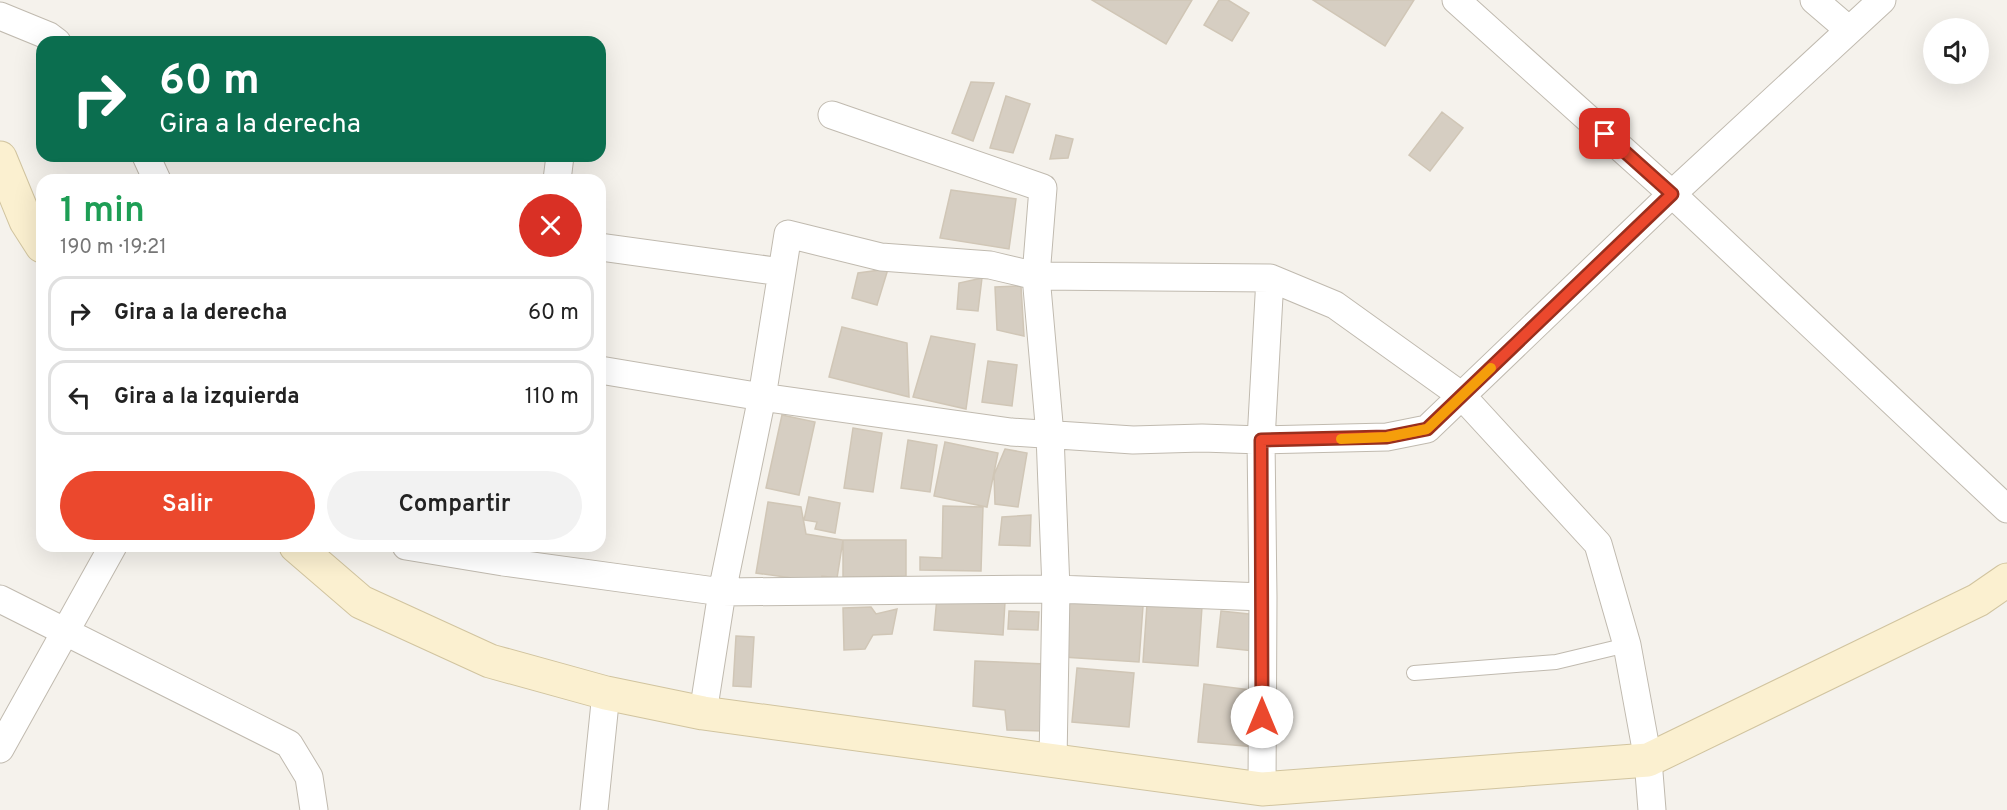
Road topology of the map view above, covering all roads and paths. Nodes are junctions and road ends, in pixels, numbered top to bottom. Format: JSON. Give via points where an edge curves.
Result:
{"nodes":[{"id":1,"x":1456,"y":0,"type":"edge"},
{"id":2,"x":1814,"y":0,"type":"edge"},
{"id":3,"x":1882,"y":0,"type":"edge"},
{"id":4,"x":0,"y":16,"type":"edge"},
{"id":5,"x":1849,"y":30,"type":"junction"},
{"id":6,"x":49,"y":36,"type":"edge"},
{"id":7,"x":832,"y":115,"type":"dead end"},
{"id":8,"x":0,"y":158,"type":"edge"},
{"id":9,"x":1672,"y":194,"type":"junction"},
{"id":10,"x":36,"y":237,"type":"edge"},
{"id":11,"x":606,"y":248,"type":"edge"},
{"id":12,"x":782,"y":272,"type":"junction"},
{"id":13,"x":1036,"y":276,"type":"junction"},
{"id":14,"x":1270,"y":278,"type":"junction"},
{"id":15,"x":606,"y":371,"type":"edge"},
{"id":16,"x":1462,"y":396,"type":"junction"},
{"id":17,"x":762,"y":397,"type":"junction"},
{"id":18,"x":1050,"y":435,"type":"junction"},
{"id":19,"x":1261,"y":440,"type":"junction"},
{"id":20,"x":2007,"y":509,"type":"edge"},
{"id":21,"x":110,"y":552,"type":"edge"},
{"id":22,"x":303,"y":552,"type":"edge"},
{"id":23,"x":480,"y":552,"type":"edge"},
{"id":24,"x":505,"y":554,"type":"edge"},
{"id":25,"x":2007,"y":580,"type":"edge"},
{"id":26,"x":1056,"y":590,"type":"junction"},
{"id":27,"x":722,"y":592,"type":"junction"},
{"id":28,"x":1263,"y":597,"type":"junction"},
{"id":29,"x":0,"y":599,"type":"edge"},
{"id":30,"x":66,"y":631,"type":"junction"},
{"id":31,"x":1627,"y":645,"type":"junction"},
{"id":32,"x":1414,"y":673,"type":"dead end"},
{"id":33,"x":606,"y":693,"type":"junction"},
{"id":34,"x":702,"y":713,"type":"junction"},
{"id":35,"x":0,"y":749,"type":"edge"},
{"id":36,"x":1648,"y":760,"type":"junction"},
{"id":37,"x":1053,"y":761,"type":"junction"},
{"id":38,"x":1262,"y":789,"type":"junction"},
{"id":39,"x":314,"y":810,"type":"edge"},
{"id":40,"x":594,"y":810,"type":"edge"},
{"id":41,"x":1652,"y":810,"type":"edge"}],
"edges":[{"from":1,"to":9,"type":"street"},
{"from":2,"to":5,"type":"street"},
{"from":3,"to":5,"type":"street"},
{"from":4,"to":6,"type":"street"},
{"from":5,"to":9,"type":"street"},
{"from":7,"to":13,"type":"street","via":[[1043,188]]},
{"from":8,"to":10,"type":"street"},
{"from":9,"to":16,"type":"street"},
{"from":9,"to":20,"type":"street"},
{"from":11,"to":12,"type":"street"},
{"from":12,"to":13,"type":"street","via":[[788,234],[881,257],[990,265]]},
{"from":12,"to":17,"type":"street"},
{"from":13,"to":14,"type":"street"},
{"from":13,"to":18,"type":"street"},
{"from":14,"to":16,"type":"street","via":[[1335,305]]},
{"from":14,"to":19,"type":"street"},
{"from":15,"to":17,"type":"street"},
{"from":16,"to":19,"type":"street","via":[[1427,429],[1387,437]]},
{"from":16,"to":31,"type":"street","via":[[1598,544]]},
{"from":17,"to":18,"type":"street"},
{"from":17,"to":27,"type":"street"},
{"from":18,"to":19,"type":"street","via":[[1133,440]]},
{"from":18,"to":26,"type":"street"},
{"from":19,"to":28,"type":"street"},
{"from":21,"to":30,"type":"street"},
{"from":22,"to":33,"type":"street","via":[[361,602],[490,661]]},
{"from":23,"to":24,"type":"street"},
{"from":24,"to":27,"type":"street"},
{"from":25,"to":36,"type":"street","via":[[1978,600]]},
{"from":26,"to":27,"type":"street"},
{"from":26,"to":28,"type":"street"},
{"from":26,"to":37,"type":"street"},
{"from":27,"to":34,"type":"street"},
{"from":28,"to":38,"type":"street"},
{"from":29,"to":30,"type":"street"},
{"from":30,"to":35,"type":"street"},
{"from":30,"to":39,"type":"street","via":[[289,744],[309,777]]},
{"from":31,"to":32,"type":"lane","via":[[1556,662]]},
{"from":31,"to":36,"type":"street"},
{"from":33,"to":34,"type":"street"},
{"from":33,"to":40,"type":"street"},
{"from":34,"to":37,"type":"street"},
{"from":36,"to":38,"type":"street"},
{"from":36,"to":41,"type":"street"},
{"from":37,"to":38,"type":"street"}]}
